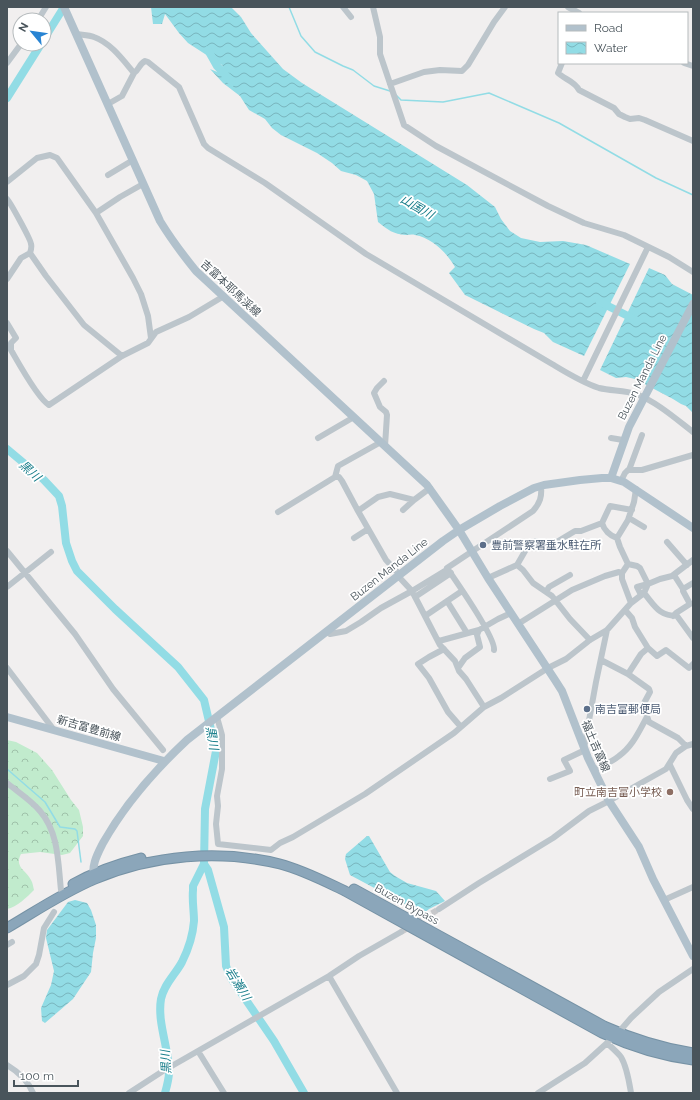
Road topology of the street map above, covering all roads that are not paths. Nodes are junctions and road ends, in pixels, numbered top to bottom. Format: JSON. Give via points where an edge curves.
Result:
{"nodes":[{"id":1,"x":343,"y":7,"type":"edge"},
{"id":2,"x":373,"y":7,"type":"edge"},
{"id":3,"x":505,"y":7,"type":"edge"},
{"id":4,"x":568,"y":7,"type":"edge"},
{"id":5,"x":65,"y":10,"type":"edge"},
{"id":6,"x":577,"y":11,"type":"edge"},
{"id":7,"x":351,"y":17,"type":"dead end"},
{"id":8,"x":76,"y":34,"type":"junction"},
{"id":9,"x":15,"y":52,"type":"edge"},
{"id":10,"x":7,"y":63,"type":"edge"},
{"id":11,"x":562,"y":64,"type":"edge"},
{"id":12,"x":134,"y":73,"type":"junction"},
{"id":13,"x":390,"y":84,"type":"junction"},
{"id":14,"x":108,"y":104,"type":"junction"},
{"id":15,"x":693,"y":141,"type":"edge"},
{"id":16,"x":133,"y":160,"type":"junction"},
{"id":17,"x":108,"y":175,"type":"dead end"},
{"id":18,"x":7,"y":182,"type":"edge"},
{"id":19,"x":143,"y":184,"type":"junction"},
{"id":20,"x":7,"y":199,"type":"edge"},
{"id":21,"x":96,"y":213,"type":"junction"},
{"id":22,"x":648,"y":247,"type":"junction"},
{"id":23,"x":30,"y":253,"type":"junction"},
{"id":24,"x":693,"y":272,"type":"edge"},
{"id":25,"x":7,"y":279,"type":"edge"},
{"id":26,"x":224,"y":296,"type":"junction"},
{"id":27,"x":693,"y":304,"type":"edge"},
{"id":28,"x":7,"y":322,"type":"edge"},
{"id":29,"x":151,"y":338,"type":"junction"},
{"id":30,"x":122,"y":356,"type":"junction"},
{"id":31,"x":584,"y":379,"type":"junction"},
{"id":32,"x":384,"y":381,"type":"dead end"},
{"id":33,"x":645,"y":397,"type":"junction"},
{"id":34,"x":354,"y":417,"type":"junction"},
{"id":35,"x":693,"y":432,"type":"edge"},
{"id":36,"x":642,"y":435,"type":"dead end"},
{"id":37,"x":318,"y":438,"type":"dead end"},
{"id":38,"x":611,"y":438,"type":"dead end"},
{"id":39,"x":623,"y":440,"type":"junction"},
{"id":40,"x":383,"y":444,"type":"junction"},
{"id":41,"x":693,"y":455,"type":"edge"},
{"id":42,"x":630,"y":470,"type":"junction"},
{"id":43,"x":335,"y":477,"type":"junction"},
{"id":44,"x":610,"y":478,"type":"junction"},
{"id":45,"x":621,"y":481,"type":"junction"},
{"id":46,"x":541,"y":486,"type":"junction"},
{"id":47,"x":430,"y":488,"type":"junction"},
{"id":48,"x":636,"y":490,"type":"junction"},
{"id":49,"x":414,"y":500,"type":"junction"},
{"id":50,"x":403,"y":510,"type":"dead end"},
{"id":51,"x":632,"y":510,"type":"junction"},
{"id":52,"x":358,"y":511,"type":"junction"},
{"id":53,"x":278,"y":512,"type":"dead end"},
{"id":54,"x":629,"y":518,"type":"junction"},
{"id":55,"x":602,"y":523,"type":"junction"},
{"id":56,"x":644,"y":527,"type":"dead end"},
{"id":57,"x":693,"y":528,"type":"edge"},
{"id":58,"x":368,"y":529,"type":"junction"},
{"id":59,"x":459,"y":530,"type":"junction"},
{"id":60,"x":354,"y":538,"type":"dead end"},
{"id":61,"x":617,"y":538,"type":"junction"},
{"id":62,"x":667,"y":542,"type":"dead end"},
{"id":63,"x":7,"y":551,"type":"edge"},
{"id":64,"x":51,"y":552,"type":"dead end"},
{"id":65,"x":472,"y":552,"type":"junction"},
{"id":66,"x":693,"y":560,"type":"edge"},
{"id":67,"x":628,"y":564,"type":"junction"},
{"id":68,"x":517,"y":565,"type":"junction"},
{"id":69,"x":687,"y":565,"type":"junction"},
{"id":70,"x":449,"y":571,"type":"junction"},
{"id":71,"x":622,"y":572,"type":"junction"},
{"id":72,"x":25,"y":573,"type":"junction"},
{"id":73,"x":399,"y":575,"type":"junction"},
{"id":74,"x":570,"y":575,"type":"dead end"},
{"id":75,"x":674,"y":575,"type":"junction"},
{"id":76,"x":488,"y":578,"type":"junction"},
{"id":77,"x":693,"y":583,"type":"edge"},
{"id":78,"x":648,"y":584,"type":"junction"},
{"id":79,"x":7,"y":587,"type":"edge"},
{"id":80,"x":683,"y":589,"type":"junction"},
{"id":81,"x":462,"y":591,"type":"junction"},
{"id":82,"x":546,"y":592,"type":"junction"},
{"id":83,"x":413,"y":594,"type":"junction"},
{"id":84,"x":642,"y":594,"type":"junction"},
{"id":85,"x":556,"y":600,"type":"junction"},
{"id":86,"x":447,"y":601,"type":"junction"},
{"id":87,"x":631,"y":603,"type":"junction"},
{"id":88,"x":625,"y":610,"type":"junction"},
{"id":89,"x":511,"y":613,"type":"junction"},
{"id":90,"x":425,"y":616,"type":"junction"},
{"id":91,"x":673,"y":616,"type":"junction"},
{"id":92,"x":518,"y":624,"type":"junction"},
{"id":93,"x":482,"y":629,"type":"junction"},
{"id":94,"x":607,"y":630,"type":"junction"},
{"id":95,"x":327,"y":632,"type":"junction"},
{"id":96,"x":467,"y":633,"type":"junction"},
{"id":97,"x":693,"y":638,"type":"edge"},
{"id":98,"x":590,"y":640,"type":"junction"},
{"id":99,"x":439,"y":641,"type":"junction"},
{"id":100,"x":648,"y":648,"type":"junction"},
{"id":101,"x":444,"y":649,"type":"junction"},
{"id":102,"x":494,"y":650,"type":"dead end"},
{"id":103,"x":601,"y":660,"type":"junction"},
{"id":104,"x":693,"y":664,"type":"edge"},
{"id":105,"x":7,"y":668,"type":"edge"},
{"id":106,"x":458,"y":668,"type":"junction"},
{"id":107,"x":548,"y":668,"type":"junction"},
{"id":108,"x":628,"y":674,"type":"junction"},
{"id":109,"x":484,"y":707,"type":"junction"},
{"id":110,"x":7,"y":716,"type":"edge"},
{"id":111,"x":647,"y":717,"type":"junction"},
{"id":112,"x":216,"y":718,"type":"junction"},
{"id":113,"x":461,"y":727,"type":"junction"},
{"id":114,"x":54,"y":730,"type":"junction"},
{"id":115,"x":693,"y":744,"type":"edge"},
{"id":116,"x":686,"y":746,"type":"junction"},
{"id":117,"x":584,"y":749,"type":"junction"},
{"id":118,"x":163,"y":750,"type":"dead end"},
{"id":119,"x":164,"y":761,"type":"junction"},
{"id":120,"x":670,"y":765,"type":"junction"},
{"id":121,"x":594,"y":770,"type":"junction"},
{"id":122,"x":550,"y":779,"type":"dead end"},
{"id":123,"x":7,"y":783,"type":"edge"},
{"id":124,"x":609,"y":801,"type":"junction"},
{"id":125,"x":692,"y":806,"type":"edge"},
{"id":126,"x":94,"y":876,"type":"junction"},
{"id":127,"x":693,"y":887,"type":"edge"},
{"id":128,"x":61,"y":890,"type":"junction"},
{"id":129,"x":664,"y":900,"type":"junction"},
{"id":130,"x":439,"y":909,"type":"tunnel mouth"},
{"id":131,"x":54,"y":912,"type":"dead end"},
{"id":132,"x":7,"y":921,"type":"edge"},
{"id":133,"x":7,"y":928,"type":"edge"},
{"id":134,"x":401,"y":932,"type":"tunnel mouth"},
{"id":135,"x":693,"y":956,"type":"edge"},
{"id":136,"x":693,"y":969,"type":"edge"},
{"id":137,"x":329,"y":976,"type":"junction"},
{"id":138,"x":7,"y":985,"type":"edge"},
{"id":139,"x":613,"y":1038,"type":"junction"},
{"id":140,"x":198,"y":1051,"type":"junction"},
{"id":141,"x":693,"y":1053,"type":"edge"},
{"id":142,"x":693,"y":1060,"type":"edge"},
{"id":143,"x":7,"y":1065,"type":"edge"},
{"id":144,"x":33,"y":1093,"type":"edge"},
{"id":145,"x":129,"y":1093,"type":"edge"},
{"id":146,"x":224,"y":1093,"type":"edge"},
{"id":147,"x":397,"y":1093,"type":"edge"},
{"id":148,"x":538,"y":1093,"type":"edge"},
{"id":149,"x":630,"y":1093,"type":"edge"}],
"edges":[{"from":1,"to":7,"type":"street"},
{"from":2,"to":13,"type":"street","via":[[380,36],[380,54]]},
{"from":3,"to":13,"type":"street","via":[[462,71],[424,72]]},
{"from":4,"to":6,"type":"street"},
{"from":5,"to":8,"type":"main road","name":"吉富本耶馬渓線"},
{"from":8,"to":12,"type":"street","via":[[94,37],[104,42]]},
{"from":8,"to":14,"type":"main road","name":"吉富本耶馬渓線"},
{"from":9,"to":10,"type":"street"},
{"from":11,"to":15,"type":"street","via":[[558,73],[561,76],[577,85],[579,90],[614,108],[619,114],[630,119],[645,120]]},
{"from":12,"to":14,"type":"street","via":[[122,96]]},
{"from":12,"to":31,"type":"street","via":[[145,61],[179,87],[208,148],[265,183],[366,254],[552,364]]},
{"from":13,"to":22,"type":"street","via":[[404,125],[410,130],[548,206],[584,223],[624,235]]},
{"from":14,"to":16,"type":"main road","name":"吉富本耶馬渓線"},
{"from":16,"to":17,"type":"street"},
{"from":16,"to":19,"type":"main road","name":"吉富本耶馬渓線"},
{"from":18,"to":21,"type":"street","via":[[37,158],[53,156]]},
{"from":19,"to":21,"type":"street"},
{"from":19,"to":26,"type":"main road","name":"吉富本耶馬渓線","via":[[160,221],[174,243],[196,271]]},
{"from":20,"to":23,"type":"street","via":[[31,243]]},
{"from":21,"to":29,"type":"street","via":[[141,294]]},
{"from":22,"to":24,"type":"street"},
{"from":22,"to":31,"type":"street"},
{"from":23,"to":25,"type":"street","via":[[21,258]]},
{"from":23,"to":30,"type":"street","via":[[84,324]]},
{"from":26,"to":29,"type":"street","via":[[189,317],[156,332]]},
{"from":26,"to":34,"type":"main road","name":"吉富本耶馬渓線"},
{"from":27,"to":33,"type":"main road","name":"Buzen Manda Line"},
{"from":28,"to":30,"type":"street","via":[[16,338],[10,344],[11,350],[45,403],[49,405]]},
{"from":29,"to":30,"type":"street","via":[[148,343]]},
{"from":31,"to":33,"type":"street","via":[[600,388]]},
{"from":32,"to":40,"type":"street","via":[[374,393],[387,415]]},
{"from":33,"to":35,"type":"street"},
{"from":33,"to":39,"type":"main road","name":"Buzen Manda Line"},
{"from":34,"to":37,"type":"street"},
{"from":34,"to":40,"type":"main road","name":"吉富本耶馬渓線"},
{"from":36,"to":42,"type":"street"},
{"from":38,"to":39,"type":"street"},
{"from":39,"to":44,"type":"main road","name":"Buzen Manda Line"},
{"from":40,"to":43,"type":"street","via":[[338,466]]},
{"from":40,"to":47,"type":"main road","name":"吉富本耶馬渓線"},
{"from":41,"to":42,"type":"street","via":[[642,470]]},
{"from":42,"to":45,"type":"street"},
{"from":43,"to":52,"type":"street","via":[[342,481]]},
{"from":43,"to":53,"type":"street"},
{"from":44,"to":45,"type":"main road"},
{"from":44,"to":46,"type":"main road","name":"Buzen Manda Line"},
{"from":45,"to":48,"type":"main road"},
{"from":46,"to":59,"type":"main road","name":"Buzen Manda Line"},
{"from":46,"to":65,"type":"street","via":[[541,500],[533,511]]},
{"from":47,"to":49,"type":"street"},
{"from":47,"to":59,"type":"main road","name":"吉富本耶馬渓線"},
{"from":48,"to":51,"type":"street"},
{"from":48,"to":57,"type":"main road"},
{"from":49,"to":50,"type":"street"},
{"from":49,"to":52,"type":"street","via":[[390,494],[378,497]]},
{"from":51,"to":54,"type":"street"},
{"from":51,"to":55,"type":"street","via":[[610,506]]},
{"from":52,"to":58,"type":"street"},
{"from":54,"to":56,"type":"street"},
{"from":54,"to":61,"type":"street"},
{"from":55,"to":61,"type":"street","via":[[612,536]]},
{"from":55,"to":68,"type":"street","via":[[575,532],[550,546],[536,541],[528,546]]},
{"from":58,"to":60,"type":"street"},
{"from":58,"to":73,"type":"street","via":[[386,560]]},
{"from":59,"to":65,"type":"main road","name":"福土吉富線"},
{"from":59,"to":73,"type":"main road","name":"Buzen Manda Line"},
{"from":61,"to":67,"type":"street"},
{"from":62,"to":69,"type":"street"},
{"from":63,"to":72,"type":"street"},
{"from":64,"to":72,"type":"street"},
{"from":65,"to":70,"type":"street"},
{"from":65,"to":76,"type":"main road","name":"福土吉富線"},
{"from":66,"to":69,"type":"street"},
{"from":67,"to":71,"type":"street"},
{"from":67,"to":78,"type":"street","via":[[640,568]]},
{"from":68,"to":76,"type":"street"},
{"from":68,"to":82,"type":"street","via":[[533,583]]},
{"from":69,"to":75,"type":"street"},
{"from":70,"to":81,"type":"street"},
{"from":70,"to":83,"type":"street"},
{"from":71,"to":85,"type":"street","via":[[572,590]]},
{"from":71,"to":87,"type":"street"},
{"from":72,"to":79,"type":"street"},
{"from":72,"to":118,"type":"street"},
{"from":73,"to":83,"type":"street"},
{"from":73,"to":95,"type":"main road","name":"Buzen Manda Line"},
{"from":74,"to":82,"type":"street","via":[[549,587]]},
{"from":75,"to":78,"type":"street"},
{"from":75,"to":80,"type":"street"},
{"from":76,"to":89,"type":"main road","name":"福土吉富線"},
{"from":77,"to":80,"type":"street"},
{"from":78,"to":84,"type":"street","via":[[637,587]]},
{"from":80,"to":91,"type":"street","via":[[690,604]]},
{"from":81,"to":86,"type":"street"},
{"from":81,"to":93,"type":"street"},
{"from":82,"to":85,"type":"street"},
{"from":83,"to":90,"type":"street"},
{"from":83,"to":95,"type":"street","via":[[381,608],[346,631],[330,634]]},
{"from":84,"to":87,"type":"street"},
{"from":84,"to":91,"type":"street","via":[[664,615]]},
{"from":85,"to":92,"type":"street"},
{"from":85,"to":98,"type":"street"},
{"from":86,"to":90,"type":"street"},
{"from":86,"to":96,"type":"street"},
{"from":87,"to":88,"type":"street"},
{"from":88,"to":94,"type":"street"},
{"from":88,"to":100,"type":"street"},
{"from":89,"to":92,"type":"main road","name":"福土吉富線"},
{"from":89,"to":93,"type":"street"},
{"from":90,"to":99,"type":"street"},
{"from":91,"to":97,"type":"street","via":[[677,616]]},
{"from":92,"to":107,"type":"main road","name":"福土吉富線"},
{"from":93,"to":96,"type":"street"},
{"from":93,"to":102,"type":"street","via":[[495,646]]},
{"from":93,"to":106,"type":"street","via":[[478,635],[480,647]]},
{"from":94,"to":98,"type":"street"},
{"from":94,"to":103,"type":"street"},
{"from":95,"to":112,"type":"main road","name":"Buzen Manda Line"},
{"from":96,"to":99,"type":"street"},
{"from":98,"to":107,"type":"street","via":[[566,659]]},
{"from":99,"to":101,"type":"street"},
{"from":100,"to":104,"type":"street","via":[[657,656],[666,650],[689,668]]},
{"from":100,"to":108,"type":"street"},
{"from":101,"to":106,"type":"street"},
{"from":101,"to":113,"type":"street","via":[[418,664],[448,712]]},
{"from":103,"to":108,"type":"street"},
{"from":103,"to":117,"type":"street"},
{"from":105,"to":114,"type":"street"},
{"from":106,"to":109,"type":"street"},
{"from":107,"to":109,"type":"street"},
{"from":107,"to":117,"type":"main road","name":"福土吉富線","via":[[562,691]]},
{"from":108,"to":111,"type":"street","via":[[650,692],[643,705]]},
{"from":109,"to":113,"type":"street"},
{"from":110,"to":114,"type":"main road","name":"新吉富豊前線"},
{"from":111,"to":116,"type":"street","via":[[652,725],[678,738]]},
{"from":111,"to":121,"type":"street","via":[[628,749]]},
{"from":112,"to":113,"type":"street","via":[[222,735],[222,769],[217,796],[218,844],[271,850],[366,794]]},
{"from":112,"to":119,"type":"main road","name":"Buzen Manda Line"},
{"from":114,"to":119,"type":"main road","name":"新吉富豊前線"},
{"from":115,"to":116,"type":"street"},
{"from":116,"to":120,"type":"street","via":[[676,753]]},
{"from":117,"to":121,"type":"main road","name":"福土吉富線"},
{"from":117,"to":122,"type":"street","via":[[564,760],[570,771]]},
{"from":119,"to":126,"type":"main road","name":"Buzen Manda Line","via":[[128,803],[112,827],[96,859]]},
{"from":120,"to":124,"type":"street"},
{"from":120,"to":125,"type":"street"},
{"from":121,"to":124,"type":"main road","name":"福土吉富線"},
{"from":123,"to":128,"type":"street","via":[[39,810],[51,828],[58,851]]},
{"from":124,"to":129,"type":"main road","name":"福土吉富線","via":[[639,847]]},
{"from":124,"to":130,"type":"street","via":[[589,811],[553,838]]},
{"from":126,"to":128,"type":"highway"},
{"from":126,"to":133,"type":"highway"},
{"from":126,"to":139,"type":"highway","name":"Buzen Bypass","via":[[123,862],[144,857],[233,851],[324,874],[555,1000]]},
{"from":127,"to":129,"type":"street"},
{"from":128,"to":132,"type":"highway"},
{"from":129,"to":135,"type":"main road","name":"福土吉富線"},
{"from":131,"to":138,"type":"street","via":[[44,928],[36,964],[24,976]]},
{"from":134,"to":137,"type":"street"},
{"from":136,"to":139,"type":"street","via":[[659,992],[630,1018]]},
{"from":137,"to":140,"type":"street"},
{"from":137,"to":147,"type":"street"},
{"from":139,"to":141,"type":"highway","name":"Buzen Bypass"},
{"from":139,"to":142,"type":"highway","name":"Buzen Bypass","via":[[657,1053]]},
{"from":139,"to":148,"type":"street","via":[[585,1063]]},
{"from":139,"to":149,"type":"street","via":[[630,1083]]},
{"from":140,"to":145,"type":"street"},
{"from":140,"to":146,"type":"street"},
{"from":143,"to":144,"type":"street","via":[[30,1086]]}]}
